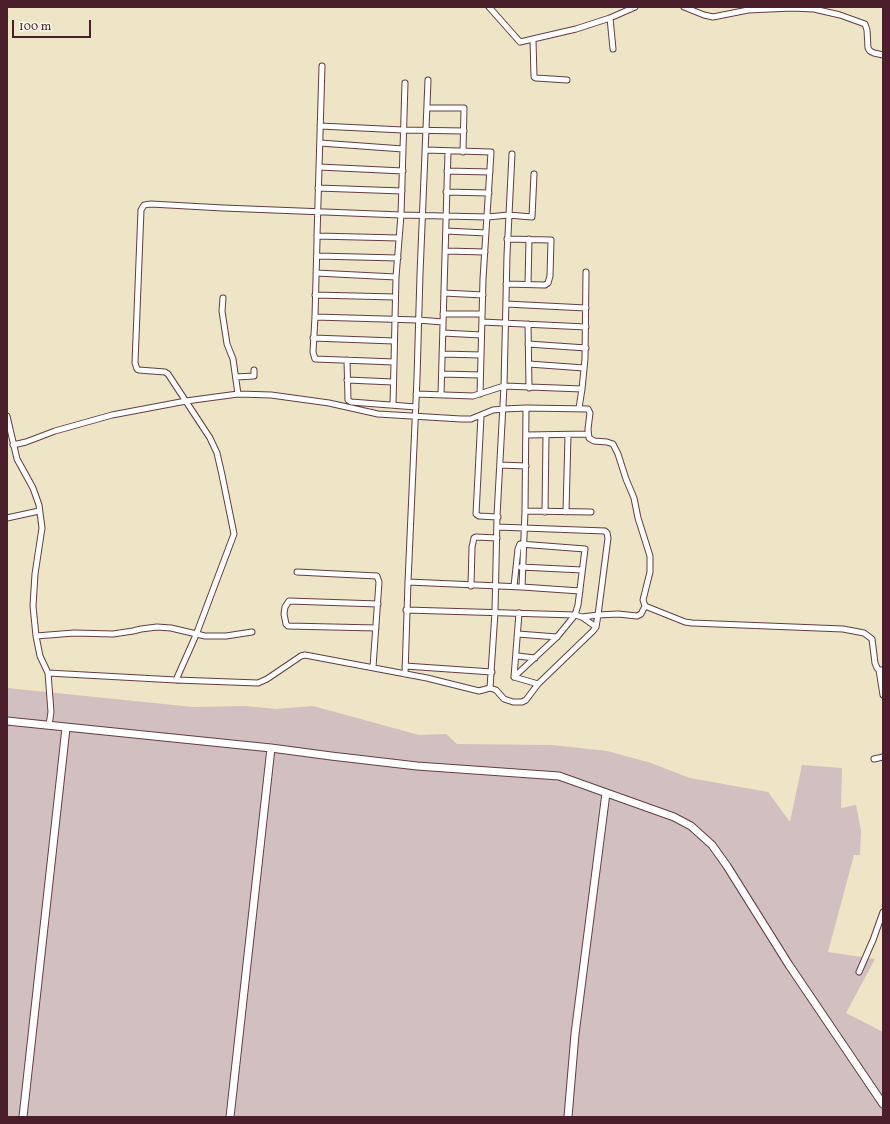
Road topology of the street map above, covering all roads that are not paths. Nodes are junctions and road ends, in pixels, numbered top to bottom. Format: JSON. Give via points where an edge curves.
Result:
{"nodes":[{"id":1,"x":489,"y":7,"type":"edge"},
{"id":2,"x":635,"y":7,"type":"edge"},
{"id":3,"x":684,"y":7,"type":"edge"},
{"id":4,"x":610,"y":18,"type":"junction"},
{"id":5,"x":533,"y":40,"type":"junction"},
{"id":6,"x":613,"y":49,"type":"dead end"},
{"id":7,"x":883,"y":55,"type":"edge"},
{"id":8,"x":322,"y":66,"type":"dead end"},
{"id":9,"x":428,"y":80,"type":"dead end"},
{"id":10,"x":567,"y":80,"type":"dead end"},
{"id":11,"x":405,"y":83,"type":"dead end"},
{"id":12,"x":427,"y":108,"type":"junction"},
{"id":13,"x":320,"y":126,"type":"junction"},
{"id":14,"x":403,"y":130,"type":"junction"},
{"id":15,"x":464,"y":130,"type":"junction"},
{"id":16,"x":426,"y":131,"type":"junction"},
{"id":17,"x":320,"y":143,"type":"junction"},
{"id":18,"x":403,"y":148,"type":"junction"},
{"id":19,"x":426,"y":150,"type":"junction"},
{"id":20,"x":448,"y":152,"type":"junction"},
{"id":21,"x":463,"y":152,"type":"junction"},
{"id":22,"x":512,"y":154,"type":"dead end"},
{"id":23,"x":319,"y":167,"type":"junction"},
{"id":24,"x":402,"y":171,"type":"junction"},
{"id":25,"x":447,"y":171,"type":"junction"},
{"id":26,"x":490,"y":172,"type":"junction"},
{"id":27,"x":534,"y":174,"type":"dead end"},
{"id":28,"x":318,"y":188,"type":"junction"},
{"id":29,"x":402,"y":191,"type":"junction"},
{"id":30,"x":446,"y":192,"type":"junction"},
{"id":31,"x":489,"y":193,"type":"junction"},
{"id":32,"x":318,"y":211,"type":"junction"},
{"id":33,"x":401,"y":215,"type":"junction"},
{"id":34,"x":423,"y":215,"type":"junction"},
{"id":35,"x":508,"y":215,"type":"junction"},
{"id":36,"x":445,"y":216,"type":"junction"},
{"id":37,"x":488,"y":217,"type":"junction"},
{"id":38,"x":446,"y":231,"type":"junction"},
{"id":39,"x":486,"y":233,"type":"junction"},
{"id":40,"x":317,"y":236,"type":"junction"},
{"id":41,"x":399,"y":238,"type":"junction"},
{"id":42,"x":507,"y":239,"type":"junction"},
{"id":43,"x":530,"y":239,"type":"junction"},
{"id":44,"x":446,"y":251,"type":"junction"},
{"id":45,"x":485,"y":252,"type":"junction"},
{"id":46,"x":317,"y":256,"type":"junction"},
{"id":47,"x":398,"y":258,"type":"junction"},
{"id":48,"x":586,"y":272,"type":"dead end"},
{"id":49,"x":316,"y":273,"type":"junction"},
{"id":50,"x":396,"y":277,"type":"junction"},
{"id":51,"x":506,"y":284,"type":"junction"},
{"id":52,"x":528,"y":284,"type":"junction"},
{"id":53,"x":444,"y":293,"type":"junction"},
{"id":54,"x":315,"y":295,"type":"junction"},
{"id":55,"x":483,"y":295,"type":"junction"},
{"id":56,"x":223,"y":298,"type":"dead end"},
{"id":57,"x":395,"y":298,"type":"junction"},
{"id":58,"x":506,"y":304,"type":"junction"},
{"id":59,"x":586,"y":308,"type":"junction"},
{"id":60,"x":443,"y":314,"type":"junction"},
{"id":61,"x":482,"y":314,"type":"junction"},
{"id":62,"x":315,"y":317,"type":"junction"},
{"id":63,"x":394,"y":319,"type":"junction"},
{"id":64,"x":418,"y":320,"type":"junction"},
{"id":65,"x":443,"y":322,"type":"junction"},
{"id":66,"x":482,"y":322,"type":"junction"},
{"id":67,"x":506,"y":323,"type":"junction"},
{"id":68,"x":528,"y":324,"type":"junction"},
{"id":69,"x":586,"y":327,"type":"junction"},
{"id":70,"x":443,"y":334,"type":"junction"},
{"id":71,"x":481,"y":335,"type":"junction"},
{"id":72,"x":313,"y":338,"type":"junction"},
{"id":73,"x":394,"y":341,"type":"junction"},
{"id":74,"x":528,"y":344,"type":"junction"},
{"id":75,"x":586,"y":348,"type":"junction"},
{"id":76,"x":442,"y":354,"type":"junction"},
{"id":77,"x":481,"y":355,"type":"junction"},
{"id":78,"x":347,"y":360,"type":"junction"},
{"id":79,"x":394,"y":362,"type":"junction"},
{"id":80,"x":529,"y":364,"type":"junction"},
{"id":81,"x":584,"y":368,"type":"junction"},
{"id":82,"x":254,"y":370,"type":"dead end"},
{"id":83,"x":442,"y":374,"type":"junction"},
{"id":84,"x":480,"y":375,"type":"junction"},
{"id":85,"x":236,"y":377,"type":"junction"},
{"id":86,"x":347,"y":380,"type":"junction"},
{"id":87,"x":393,"y":382,"type":"junction"},
{"id":88,"x":504,"y":386,"type":"junction"},
{"id":89,"x":529,"y":388,"type":"junction"},
{"id":90,"x":582,"y":389,"type":"junction"},
{"id":91,"x":238,"y":394,"type":"junction"},
{"id":92,"x":416,"y":394,"type":"junction"},
{"id":93,"x":441,"y":394,"type":"junction"},
{"id":94,"x":480,"y":394,"type":"junction"},
{"id":95,"x":186,"y":401,"type":"junction"},
{"id":96,"x":393,"y":405,"type":"junction"},
{"id":97,"x":416,"y":407,"type":"junction"},
{"id":98,"x":526,"y":408,"type":"junction"},
{"id":99,"x":583,"y":408,"type":"junction"},
{"id":100,"x":503,"y":409,"type":"junction"},
{"id":101,"x":7,"y":416,"type":"edge"},
{"id":102,"x":415,"y":416,"type":"junction"},
{"id":103,"x":481,"y":416,"type":"junction"},
{"id":104,"x":588,"y":434,"type":"junction"},
{"id":105,"x":526,"y":435,"type":"junction"},
{"id":106,"x":546,"y":435,"type":"junction"},
{"id":107,"x":568,"y":435,"type":"junction"},
{"id":108,"x":13,"y":445,"type":"junction"},
{"id":109,"x":500,"y":465,"type":"junction"},
{"id":110,"x":526,"y":466,"type":"junction"},
{"id":111,"x":39,"y":511,"type":"junction"},
{"id":112,"x":525,"y":511,"type":"junction"},
{"id":113,"x":545,"y":512,"type":"junction"},
{"id":114,"x":566,"y":512,"type":"junction"},
{"id":115,"x":591,"y":512,"type":"dead end"},
{"id":116,"x":7,"y":518,"type":"edge"},
{"id":117,"x":498,"y":518,"type":"junction"},
{"id":118,"x":497,"y":527,"type":"junction"},
{"id":119,"x":524,"y":527,"type":"junction"},
{"id":120,"x":497,"y":538,"type":"junction"},
{"id":121,"x":524,"y":545,"type":"junction"},
{"id":122,"x":516,"y":567,"type":"junction"},
{"id":123,"x":524,"y":567,"type":"junction"},
{"id":124,"x":582,"y":570,"type":"junction"},
{"id":125,"x":297,"y":572,"type":"dead end"},
{"id":126,"x":408,"y":582,"type":"junction"},
{"id":127,"x":471,"y":586,"type":"junction"},
{"id":128,"x":514,"y":586,"type":"junction"},
{"id":129,"x":496,"y":587,"type":"junction"},
{"id":130,"x":522,"y":587,"type":"junction"},
{"id":131,"x":580,"y":591,"type":"junction"},
{"id":132,"x":378,"y":604,"type":"junction"},
{"id":133,"x":644,"y":606,"type":"junction"},
{"id":134,"x":406,"y":610,"type":"junction"},
{"id":135,"x":495,"y":612,"type":"junction"},
{"id":136,"x":519,"y":612,"type":"junction"},
{"id":137,"x":575,"y":615,"type":"junction"},
{"id":138,"x":598,"y":615,"type":"junction"},
{"id":139,"x":582,"y":617,"type":"junction"},
{"id":140,"x":596,"y":627,"type":"junction"},
{"id":141,"x":376,"y":628,"type":"junction"},
{"id":142,"x":252,"y":632,"type":"dead end"},
{"id":143,"x":196,"y":634,"type":"junction"},
{"id":144,"x":518,"y":634,"type":"junction"},
{"id":145,"x":36,"y":636,"type":"junction"},
{"id":146,"x":557,"y":637,"type":"junction"},
{"id":147,"x":517,"y":656,"type":"junction"},
{"id":148,"x":535,"y":658,"type":"junction"},
{"id":149,"x":405,"y":666,"type":"junction"},
{"id":150,"x":373,"y":668,"type":"junction"},
{"id":151,"x":881,"y":670,"type":"edge"},
{"id":152,"x":492,"y":672,"type":"junction"},
{"id":153,"x":48,"y":673,"type":"junction"},
{"id":154,"x":405,"y":674,"type":"junction"},
{"id":155,"x":514,"y":677,"type":"junction"},
{"id":156,"x":176,"y":680,"type":"junction"},
{"id":157,"x":538,"y":684,"type":"junction"},
{"id":158,"x":490,"y":688,"type":"junction"},
{"id":159,"x":883,"y":695,"type":"edge"},
{"id":160,"x":7,"y":721,"type":"edge"},
{"id":161,"x":50,"y":725,"type":"junction"},
{"id":162,"x":66,"y":728,"type":"junction"},
{"id":163,"x":271,"y":748,"type":"junction"},
{"id":164,"x":883,"y":757,"type":"edge"},
{"id":165,"x":874,"y":758,"type":"dead end"},
{"id":166,"x":606,"y":793,"type":"junction"},
{"id":167,"x":883,"y":912,"type":"edge"},
{"id":168,"x":859,"y":972,"type":"dead end"},
{"id":169,"x":883,"y":1104,"type":"edge"},
{"id":170,"x":23,"y":1117,"type":"edge"},
{"id":171,"x":230,"y":1117,"type":"edge"},
{"id":172,"x":568,"y":1117,"type":"edge"}],
"edges":[{"from":1,"to":5,"type":"street","via":[[518,41]]},
{"from":2,"to":4,"type":"street"},
{"from":3,"to":7,"type":"street","via":[[713,17],[748,10],[792,8],[814,9],[840,15],[865,24],[868,48]]},
{"from":4,"to":5,"type":"street"},
{"from":4,"to":6,"type":"street"},
{"from":5,"to":10,"type":"street","via":[[534,76]]},
{"from":8,"to":13,"type":"street"},
{"from":9,"to":12,"type":"street"},
{"from":11,"to":14,"type":"street"},
{"from":12,"to":15,"type":"street","via":[[464,108]]},
{"from":12,"to":16,"type":"street"},
{"from":13,"to":14,"type":"street"},
{"from":13,"to":17,"type":"street"},
{"from":14,"to":16,"type":"street"},
{"from":14,"to":18,"type":"street"},
{"from":15,"to":16,"type":"street"},
{"from":15,"to":21,"type":"street"},
{"from":16,"to":19,"type":"street"},
{"from":17,"to":18,"type":"street"},
{"from":17,"to":23,"type":"street"},
{"from":18,"to":24,"type":"street"},
{"from":19,"to":20,"type":"street"},
{"from":19,"to":34,"type":"street"},
{"from":20,"to":21,"type":"street"},
{"from":20,"to":25,"type":"street"},
{"from":21,"to":26,"type":"street","via":[[491,152]]},
{"from":22,"to":35,"type":"street"},
{"from":23,"to":24,"type":"street"},
{"from":23,"to":28,"type":"street"},
{"from":24,"to":29,"type":"street"},
{"from":25,"to":26,"type":"street"},
{"from":25,"to":30,"type":"street"},
{"from":26,"to":31,"type":"street"},
{"from":27,"to":35,"type":"street","via":[[532,216]]},
{"from":28,"to":29,"type":"street"},
{"from":28,"to":32,"type":"street"},
{"from":29,"to":33,"type":"street"},
{"from":30,"to":31,"type":"street"},
{"from":30,"to":36,"type":"street"},
{"from":31,"to":37,"type":"street"},
{"from":32,"to":33,"type":"street"},
{"from":32,"to":40,"type":"street"},
{"from":32,"to":95,"type":"street","via":[[144,205],[141,210],[139,235],[135,363],[139,370],[165,372]]},
{"from":33,"to":34,"type":"street"},
{"from":33,"to":41,"type":"street"},
{"from":34,"to":36,"type":"street"},
{"from":34,"to":64,"type":"street"},
{"from":35,"to":37,"type":"street"},
{"from":35,"to":42,"type":"street"},
{"from":36,"to":37,"type":"street"},
{"from":36,"to":38,"type":"street"},
{"from":37,"to":39,"type":"street"},
{"from":38,"to":39,"type":"street"},
{"from":38,"to":44,"type":"street"},
{"from":39,"to":45,"type":"street"},
{"from":40,"to":41,"type":"street"},
{"from":40,"to":46,"type":"street"},
{"from":41,"to":47,"type":"street"},
{"from":42,"to":43,"type":"street"},
{"from":42,"to":51,"type":"street"},
{"from":43,"to":52,"type":"street"},
{"from":43,"to":52,"type":"street","via":[[551,240],[550,280],[546,284]]},
{"from":44,"to":45,"type":"street"},
{"from":44,"to":53,"type":"street"},
{"from":45,"to":55,"type":"street"},
{"from":46,"to":47,"type":"street"},
{"from":46,"to":49,"type":"street"},
{"from":47,"to":50,"type":"street"},
{"from":48,"to":59,"type":"street"},
{"from":49,"to":50,"type":"street"},
{"from":49,"to":54,"type":"street"},
{"from":50,"to":57,"type":"street"},
{"from":51,"to":52,"type":"street"},
{"from":51,"to":58,"type":"street"},
{"from":53,"to":55,"type":"street"},
{"from":53,"to":60,"type":"street"},
{"from":54,"to":57,"type":"street"},
{"from":54,"to":62,"type":"street"},
{"from":55,"to":61,"type":"street"},
{"from":56,"to":85,"type":"street","via":[[222,311],[227,344],[233,357]]},
{"from":57,"to":63,"type":"street"},
{"from":58,"to":59,"type":"street"},
{"from":58,"to":67,"type":"street"},
{"from":59,"to":69,"type":"street"},
{"from":60,"to":61,"type":"street"},
{"from":60,"to":65,"type":"street"},
{"from":61,"to":66,"type":"street"},
{"from":62,"to":63,"type":"street"},
{"from":62,"to":72,"type":"street"},
{"from":63,"to":64,"type":"street"},
{"from":63,"to":73,"type":"street"},
{"from":64,"to":65,"type":"street"},
{"from":64,"to":92,"type":"street"},
{"from":65,"to":70,"type":"street"},
{"from":66,"to":67,"type":"street"},
{"from":66,"to":71,"type":"street"},
{"from":67,"to":68,"type":"street"},
{"from":67,"to":88,"type":"street"},
{"from":68,"to":69,"type":"street"},
{"from":68,"to":74,"type":"street"},
{"from":69,"to":75,"type":"street"},
{"from":70,"to":71,"type":"street"},
{"from":70,"to":76,"type":"street"},
{"from":71,"to":77,"type":"street"},
{"from":72,"to":73,"type":"street"},
{"from":72,"to":78,"type":"street","via":[[315,359]]},
{"from":73,"to":79,"type":"street"},
{"from":74,"to":75,"type":"street"},
{"from":74,"to":80,"type":"street"},
{"from":75,"to":81,"type":"street"},
{"from":76,"to":77,"type":"street"},
{"from":76,"to":83,"type":"street"},
{"from":77,"to":84,"type":"street"},
{"from":78,"to":79,"type":"street"},
{"from":78,"to":86,"type":"street"},
{"from":79,"to":87,"type":"street"},
{"from":80,"to":81,"type":"street"},
{"from":80,"to":89,"type":"street"},
{"from":81,"to":90,"type":"street"},
{"from":82,"to":85,"type":"street","via":[[254,376]]},
{"from":83,"to":84,"type":"street"},
{"from":83,"to":93,"type":"street"},
{"from":84,"to":94,"type":"street"},
{"from":85,"to":91,"type":"street"},
{"from":86,"to":87,"type":"street"},
{"from":86,"to":96,"type":"street","via":[[347,397],[351,402]]},
{"from":87,"to":96,"type":"street"},
{"from":88,"to":89,"type":"street"},
{"from":88,"to":94,"type":"street"},
{"from":88,"to":100,"type":"street"},
{"from":89,"to":90,"type":"street"},
{"from":90,"to":99,"type":"street"},
{"from":91,"to":95,"type":"street"},
{"from":91,"to":102,"type":"street","via":[[271,395],[329,403],[378,414]]},
{"from":92,"to":93,"type":"street"},
{"from":92,"to":97,"type":"street"},
{"from":93,"to":94,"type":"street"},
{"from":95,"to":108,"type":"street","via":[[112,416]]},
{"from":95,"to":143,"type":"street","via":[[214,446],[234,534]]},
{"from":96,"to":97,"type":"street"},
{"from":97,"to":102,"type":"street"},
{"from":98,"to":99,"type":"street"},
{"from":98,"to":100,"type":"street"},
{"from":98,"to":105,"type":"street"},
{"from":99,"to":104,"type":"street","via":[[590,413]]},
{"from":100,"to":103,"type":"street","via":[[493,410]]},
{"from":100,"to":109,"type":"street"},
{"from":101,"to":108,"type":"street"},
{"from":102,"to":103,"type":"street","via":[[465,419]]},
{"from":102,"to":126,"type":"street"},
{"from":103,"to":117,"type":"street","via":[[476,514]]},
{"from":104,"to":107,"type":"street"},
{"from":104,"to":133,"type":"street","via":[[591,440],[607,442],[614,446],[634,498],[650,556]]},
{"from":105,"to":106,"type":"street"},
{"from":105,"to":110,"type":"street"},
{"from":106,"to":107,"type":"street"},
{"from":106,"to":113,"type":"street"},
{"from":107,"to":114,"type":"street"},
{"from":108,"to":111,"type":"street","via":[[36,494]]},
{"from":109,"to":110,"type":"street"},
{"from":109,"to":117,"type":"street"},
{"from":110,"to":112,"type":"street"},
{"from":111,"to":116,"type":"street"},
{"from":111,"to":145,"type":"street","via":[[42,528],[33,594]]},
{"from":112,"to":113,"type":"street"},
{"from":112,"to":119,"type":"street"},
{"from":113,"to":114,"type":"street"},
{"from":114,"to":115,"type":"street"},
{"from":117,"to":118,"type":"street"},
{"from":118,"to":119,"type":"street"},
{"from":118,"to":120,"type":"street"},
{"from":119,"to":121,"type":"street"},
{"from":119,"to":138,"type":"street","via":[[607,533]]},
{"from":120,"to":127,"type":"street","via":[[474,538]]},
{"from":120,"to":129,"type":"street"},
{"from":121,"to":122,"type":"street","via":[[520,544],[518,547]]},
{"from":121,"to":123,"type":"street"},
{"from":121,"to":124,"type":"street","via":[[584,548]]},
{"from":122,"to":123,"type":"street"},
{"from":122,"to":128,"type":"street"},
{"from":123,"to":124,"type":"street"},
{"from":123,"to":130,"type":"street"},
{"from":124,"to":131,"type":"street"},
{"from":125,"to":132,"type":"street","via":[[377,576]]},
{"from":126,"to":127,"type":"street"},
{"from":126,"to":134,"type":"street"},
{"from":127,"to":129,"type":"street"},
{"from":128,"to":129,"type":"street"},
{"from":128,"to":130,"type":"street"},
{"from":129,"to":135,"type":"street"},
{"from":130,"to":131,"type":"street"},
{"from":131,"to":137,"type":"street"},
{"from":132,"to":141,"type":"street"},
{"from":132,"to":141,"type":"street","via":[[289,601],[284,614],[288,626]]},
{"from":133,"to":138,"type":"street","via":[[641,614],[637,616]]},
{"from":133,"to":151,"type":"street","via":[[692,623],[843,629],[864,633],[872,639],[875,663]]},
{"from":134,"to":135,"type":"street"},
{"from":134,"to":149,"type":"street"},
{"from":135,"to":136,"type":"street"},
{"from":135,"to":152,"type":"street"},
{"from":136,"to":137,"type":"street"},
{"from":136,"to":144,"type":"street"},
{"from":137,"to":139,"type":"street"},
{"from":137,"to":146,"type":"street"},
{"from":138,"to":139,"type":"street"},
{"from":138,"to":140,"type":"street"},
{"from":139,"to":140,"type":"street"},
{"from":140,"to":157,"type":"street"},
{"from":141,"to":150,"type":"street"},
{"from":142,"to":143,"type":"street","via":[[218,636]]},
{"from":143,"to":145,"type":"street","via":[[157,627],[113,634]]},
{"from":143,"to":156,"type":"street"},
{"from":144,"to":146,"type":"street"},
{"from":144,"to":147,"type":"street"},
{"from":145,"to":153,"type":"street","via":[[40,656]]},
{"from":146,"to":148,"type":"street"},
{"from":147,"to":148,"type":"street"},
{"from":147,"to":155,"type":"street"},
{"from":148,"to":155,"type":"street"},
{"from":149,"to":152,"type":"street"},
{"from":149,"to":154,"type":"street"},
{"from":150,"to":154,"type":"street"},
{"from":150,"to":156,"type":"street","via":[[305,655],[258,683]]},
{"from":151,"to":159,"type":"street"},
{"from":152,"to":158,"type":"street"},
{"from":153,"to":156,"type":"street"},
{"from":153,"to":161,"type":"street"},
{"from":154,"to":158,"type":"street","via":[[478,691]]},
{"from":155,"to":157,"type":"street"},
{"from":157,"to":158,"type":"street","via":[[522,702],[504,699],[496,690]]},
{"from":160,"to":161,"type":"street"},
{"from":161,"to":162,"type":"street"},
{"from":162,"to":163,"type":"street"},
{"from":162,"to":170,"type":"street"},
{"from":163,"to":166,"type":"street","via":[[417,766],[559,776]]},
{"from":163,"to":171,"type":"street"},
{"from":164,"to":165,"type":"street"},
{"from":166,"to":169,"type":"street","via":[[674,816],[691,826],[712,845]]},
{"from":166,"to":172,"type":"street","via":[[575,1034]]},
{"from":167,"to":168,"type":"street"}]}
